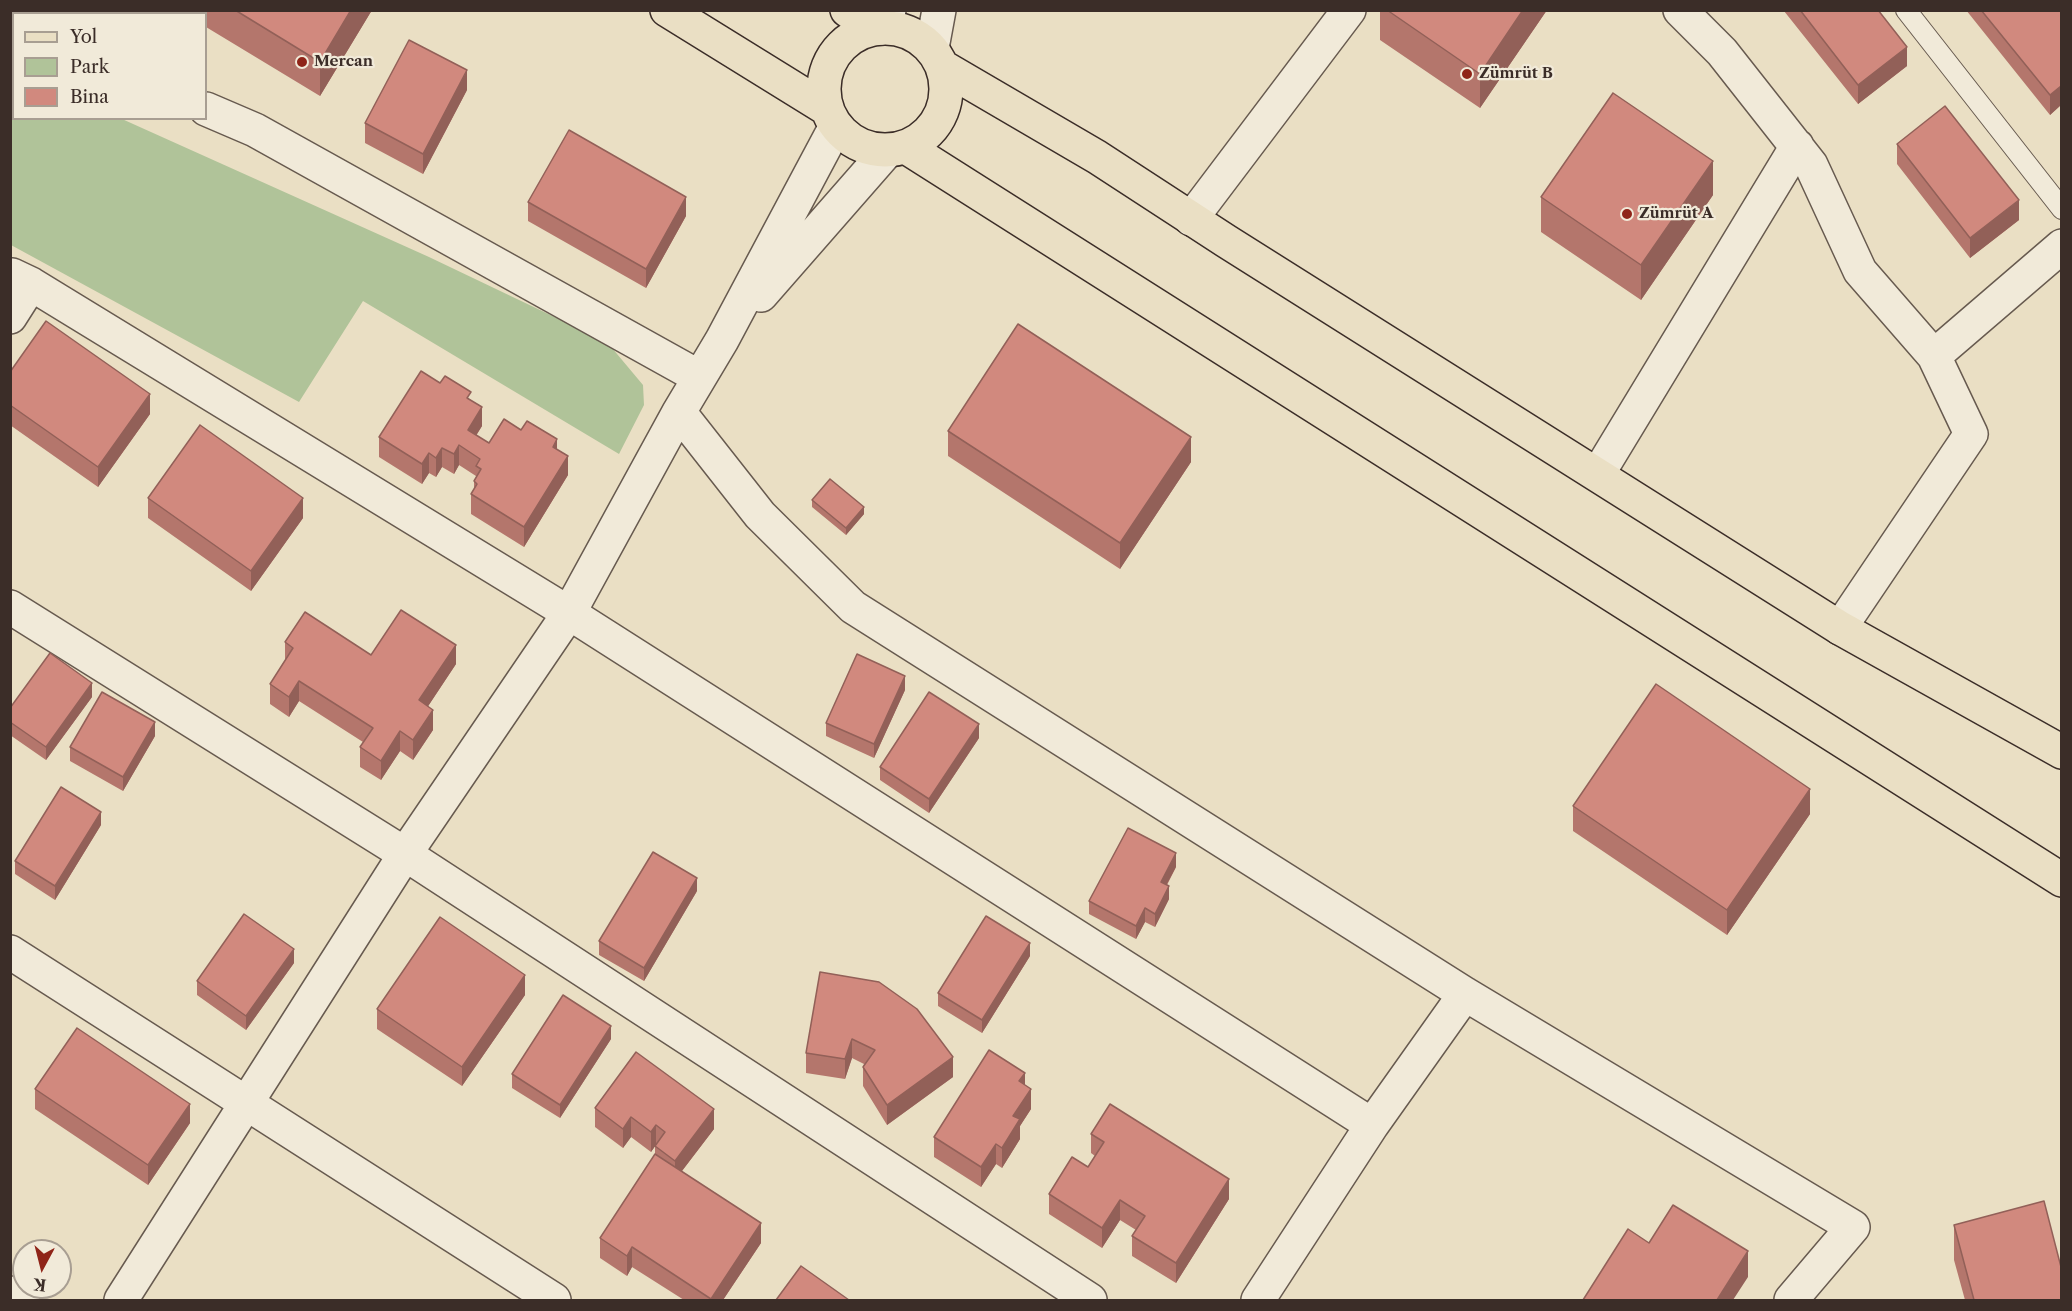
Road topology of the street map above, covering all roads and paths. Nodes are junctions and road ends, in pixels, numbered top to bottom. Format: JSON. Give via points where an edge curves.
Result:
{"nodes":[{"id":1,"x":668,"y":10,"type":"edge"},
{"id":2,"x":847,"y":10,"type":"edge"},
{"id":3,"x":939,"y":10,"type":"edge"},
{"id":4,"x":1349,"y":10,"type":"edge"},
{"id":5,"x":1680,"y":10,"type":"edge"},
{"id":6,"x":1906,"y":10,"type":"edge"},
{"id":7,"x":882,"y":23,"type":"edge"},
{"id":8,"x":937,"y":58,"type":"junction"},
{"id":9,"x":207,"y":109,"type":"edge"},
{"id":10,"x":832,"y":117,"type":"junction"},
{"id":11,"x":1797,"y":146,"type":"junction"},
{"id":12,"x":897,"y":149,"type":"junction"},
{"id":13,"x":2061,"y":209,"type":"edge"},
{"id":14,"x":1191,"y":219,"type":"junction"},
{"id":15,"x":2061,"y":246,"type":"edge"},
{"id":16,"x":21,"y":279,"type":"edge"},
{"id":17,"x":10,"y":317,"type":"edge"},
{"id":18,"x":722,"y":340,"type":"junction"},
{"id":19,"x":1934,"y":356,"type":"junction"},
{"id":20,"x":699,"y":377,"type":"junction"},
{"id":21,"x":679,"y":412,"type":"junction"},
{"id":22,"x":1598,"y":474,"type":"junction"},
{"id":23,"x":10,"y":607,"type":"edge"},
{"id":24,"x":569,"y":613,"type":"junction"},
{"id":25,"x":1840,"y":628,"type":"junction"},
{"id":26,"x":2061,"y":752,"type":"edge"},
{"id":27,"x":405,"y":854,"type":"junction"},
{"id":28,"x":2061,"y":880,"type":"edge"},
{"id":29,"x":10,"y":952,"type":"edge"},
{"id":30,"x":1465,"y":994,"type":"junction"},
{"id":31,"x":246,"y":1105,"type":"junction"},
{"id":32,"x":1372,"y":1125,"type":"junction"},
{"id":33,"x":10,"y":1293,"type":"edge"},
{"id":34,"x":23,"y":1300,"type":"edge"},
{"id":35,"x":121,"y":1300,"type":"edge"},
{"id":36,"x":554,"y":1300,"type":"edge"},
{"id":37,"x":1090,"y":1300,"type":"edge"},
{"id":38,"x":1258,"y":1300,"type":"edge"},
{"id":39,"x":1791,"y":1300,"type":"edge"}],
"edges":[{"from":1,"to":10,"type":"main road"},
{"from":2,"to":7,"type":"main road"},
{"from":3,"to":8,"type":"street"},
{"from":4,"to":14,"type":"street"},
{"from":5,"to":11,"type":"street","via":[[1722,52]]},
{"from":6,"to":13,"type":"lane"},
{"from":7,"to":8,"type":"main road","via":[[915,36]]},
{"from":7,"to":10,"type":"main road","via":[[854,36],[838,49],[824,88]]},
{"from":8,"to":12,"type":"main road","via":[[947,86],[945,105],[937,123],[923,137]]},
{"from":8,"to":14,"type":"main road"},
{"from":9,"to":20,"type":"street","via":[[255,130]]},
{"from":10,"to":12,"type":"main road","via":[[850,140],[868,148]]},
{"from":10,"to":18,"type":"street"},
{"from":11,"to":19,"type":"street","via":[[1811,165],[1860,271]]},
{"from":11,"to":22,"type":"street"},
{"from":12,"to":18,"type":"street"},
{"from":12,"to":28,"type":"main road"},
{"from":14,"to":22,"type":"main road"},
{"from":15,"to":19,"type":"street"},
{"from":16,"to":17,"type":"street"},
{"from":16,"to":24,"type":"street"},
{"from":18,"to":20,"type":"street"},
{"from":19,"to":25,"type":"street","via":[[1971,434]]},
{"from":20,"to":21,"type":"street"},
{"from":21,"to":24,"type":"street"},
{"from":21,"to":30,"type":"street","via":[[760,515],[853,607]]},
{"from":22,"to":25,"type":"main road"},
{"from":23,"to":27,"type":"street"},
{"from":24,"to":27,"type":"street"},
{"from":24,"to":32,"type":"street"},
{"from":25,"to":26,"type":"main road"},
{"from":27,"to":31,"type":"street"},
{"from":27,"to":37,"type":"street"},
{"from":29,"to":31,"type":"street"},
{"from":30,"to":32,"type":"street"},
{"from":30,"to":39,"type":"street","via":[[1853,1227]]},
{"from":31,"to":35,"type":"street"},
{"from":31,"to":36,"type":"street"},
{"from":32,"to":38,"type":"street"},
{"from":33,"to":34,"type":"street"}]}
